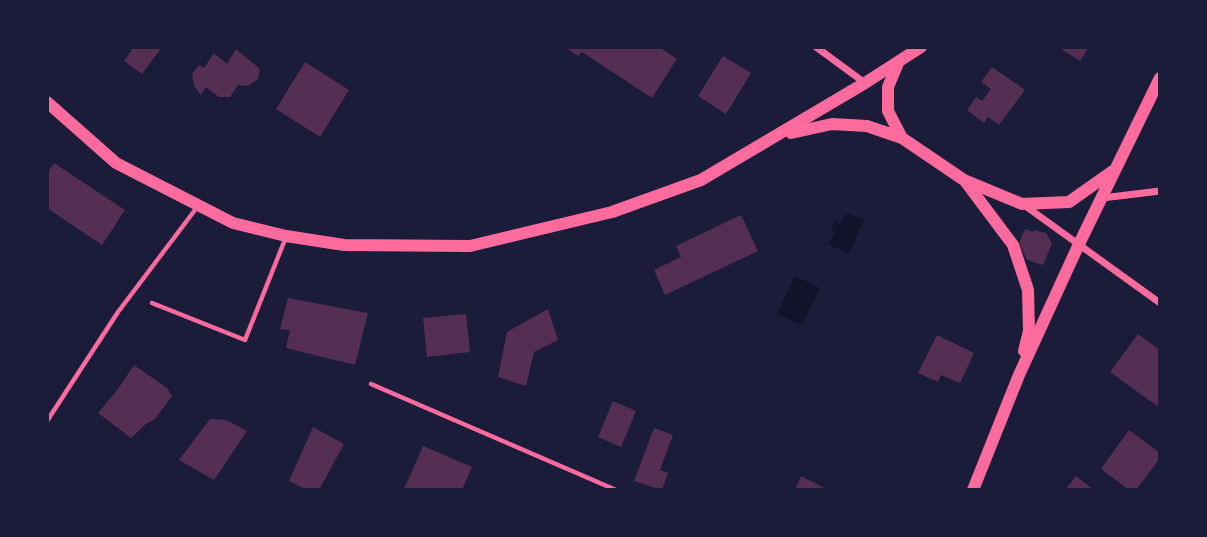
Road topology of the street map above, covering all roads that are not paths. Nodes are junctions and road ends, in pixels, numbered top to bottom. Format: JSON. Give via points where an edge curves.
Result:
{"nodes":[{"id":1,"x":816,"y":47,"type":"edge"},
{"id":2,"x":920,"y":47,"type":"edge"},
{"id":3,"x":899,"y":61,"type":"junction"},
{"id":4,"x":1160,"y":78,"type":"edge"},
{"id":5,"x":865,"y":83,"type":"junction"},
{"id":6,"x":47,"y":102,"type":"edge"},
{"id":7,"x":778,"y":135,"type":"junction"},
{"id":8,"x":902,"y":138,"type":"junction"},
{"id":9,"x":1116,"y":169,"type":"junction"},
{"id":10,"x":964,"y":180,"type":"junction"},
{"id":11,"x":1160,"y":191,"type":"edge"},
{"id":12,"x":1102,"y":198,"type":"junction"},
{"id":13,"x":1022,"y":204,"type":"junction"},
{"id":14,"x":198,"y":205,"type":"junction"},
{"id":15,"x":286,"y":236,"type":"junction"},
{"id":16,"x":1079,"y":244,"type":"junction"},
{"id":17,"x":152,"y":303,"type":"dead end"},
{"id":18,"x":1160,"y":303,"type":"edge"},
{"id":19,"x":1019,"y":375,"type":"junction"},
{"id":20,"x":371,"y":384,"type":"dead end"},
{"id":21,"x":47,"y":421,"type":"edge"},
{"id":22,"x":616,"y":490,"type":"edge"},
{"id":23,"x":974,"y":490,"type":"edge"}],
"edges":[{"from":1,"to":5,"type":"street"},
{"from":2,"to":3,"type":"main road"},
{"from":3,"to":5,"type":"main road"},
{"from":3,"to":8,"type":"main road","via":[[888,87],[888,111]]},
{"from":4,"to":9,"type":"main road"},
{"from":5,"to":7,"type":"main road"},
{"from":6,"to":14,"type":"main road","via":[[116,163]]},
{"from":7,"to":8,"type":"main road","via":[[832,124],[867,126]]},
{"from":7,"to":15,"type":"main road","via":[[688,185],[612,212],[470,246],[344,245]]},
{"from":8,"to":10,"type":"main road"},
{"from":9,"to":12,"type":"main road"},
{"from":9,"to":13,"type":"main road","via":[[1069,202]]},
{"from":10,"to":13,"type":"main road"},
{"from":10,"to":19,"type":"main road","via":[[1013,245],[1028,290],[1029,331]]},
{"from":11,"to":12,"type":"street"},
{"from":12,"to":16,"type":"main road"},
{"from":13,"to":16,"type":"street"},
{"from":14,"to":15,"type":"main road","via":[[233,223]]},
{"from":14,"to":21,"type":"lane","via":[[118,312]]},
{"from":15,"to":17,"type":"lane","via":[[244,340]]},
{"from":16,"to":18,"type":"street"},
{"from":16,"to":19,"type":"main road"},
{"from":19,"to":23,"type":"main road"},
{"from":20,"to":22,"type":"lane"}]}
